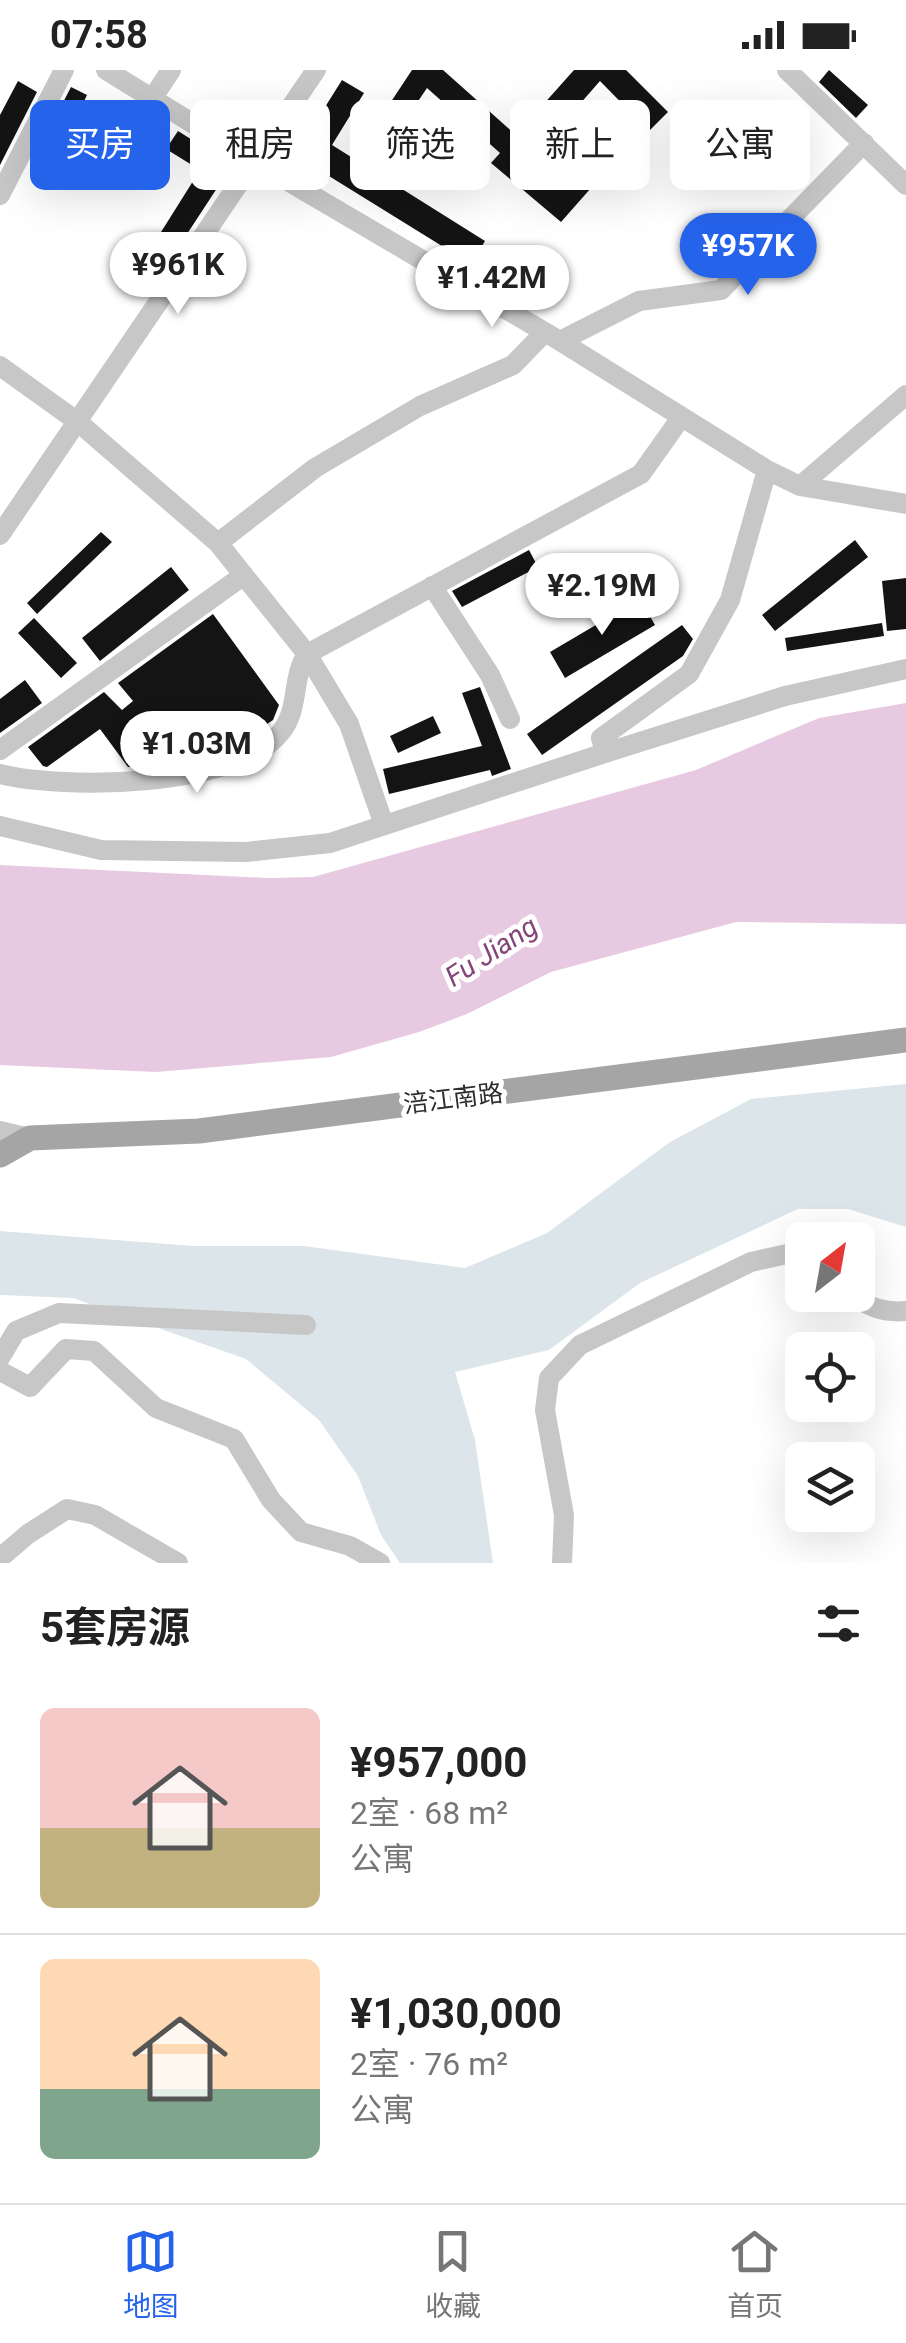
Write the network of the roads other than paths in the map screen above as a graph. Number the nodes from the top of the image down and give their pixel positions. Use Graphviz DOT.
graph roads {
  1 [pos="64,70"];
  2 [pos="106,70"];
  3 [pos="170,70"];
  4 [pos="316,70"];
  5 [pos="787,70"];
  6 [pos="152,99"];
  7 [pos="295,100"];
  8 [pos="190,122"];
  9 [pos="864,143"];
  10 [pos="5,171"];
  11 [pos="906,184"];
  12 [pos="232,190"];
  13 [pos="303,190"];
  14 [pos="0,195"];
  15 [pos="552,336"];
  16 [pos="0,366"];
  17 [pos="906,395"];
  18 [pos="680,418"];
  19 [pos="78,422"];
  20 [pos="767,470"];
  21 [pos="800,486"];
  22 [pos="906,504"];
  23 [pos="0,535"];
  24 [pos="218,542"];
  25 [pos="244,574"];
  26 [pos="432,586"];
  27 [pos="307,654"];
  28 [pos="906,669"];
  29 [pos="510,720"];
  30 [pos="0,750"];
  31 [pos="605,754"];
  32 [pos="0,774"];
  33 [pos="384,825"];
  34 [pos="0,826"];
  35 [pos="906,1040"];
  36 [pos="0,1130"];
  37 [pos="30,1138"];
  38 [pos="0,1155"];
  39 [pos="785,1255"];
  40 [pos="875,1308"];
  41 [pos="906,1311"];
  42 [pos="306,1325"];
  43 [pos="0,1358"];
  44 [pos="0,1371"];
  45 [pos="0,1558"];
  46 [pos="178,1563"];
  47 [pos="380,1563"];
  48 [pos="562,1563"];
  1 -- 10 [label="street"];
  2 -- 6 [label="street"];
  3 -- 6 [label="street"];
  4 -- 7 [label="street"];
  5 -- 9 [label="street"];
  6 -- 8 [label="street"];
  9 -- 11 [label="street"];
  9 -- 15 [label="street"];
  10 -- 14 [label="street"];
  12 -- 19 [label="street"];
  13 -- 15 [label="street"];
  15 -- 18 [label="street"];
  15 -- 24 [label="street"];
  16 -- 19 [label="street"];
  17 -- 21 [label="street"];
  18 -- 20 [label="street"];
  18 -- 26 [label="street"];
  19 -- 23 [label="street"];
  19 -- 24 [label="street"];
  20 -- 21 [label="street"];
  20 -- 31 [label="street"];
  21 -- 22 [label="street"];
  24 -- 25 [label="street"];
  25 -- 27 [label="street"];
  25 -- 30 [label="street"];
  26 -- 27 [label="street"];
  26 -- 29 [label="street"];
  27 -- 32 [label="street"];
  27 -- 33 [label="street"];
  28 -- 31 [label="street"];
  31 -- 33 [label="street"];
  33 -- 34 [label="street"];
  35 -- 37 [label="main road, 涪江南路"];
  36 -- 37 [label="street, 涪江南路"];
  37 -- 38 [label="main road"];
  39 -- 48 [label="street"];
  40 -- 41 [label="street"];
  42 -- 43 [label="street"];
  44 -- 47 [label="street"];
  45 -- 46 [label="street"];
}
